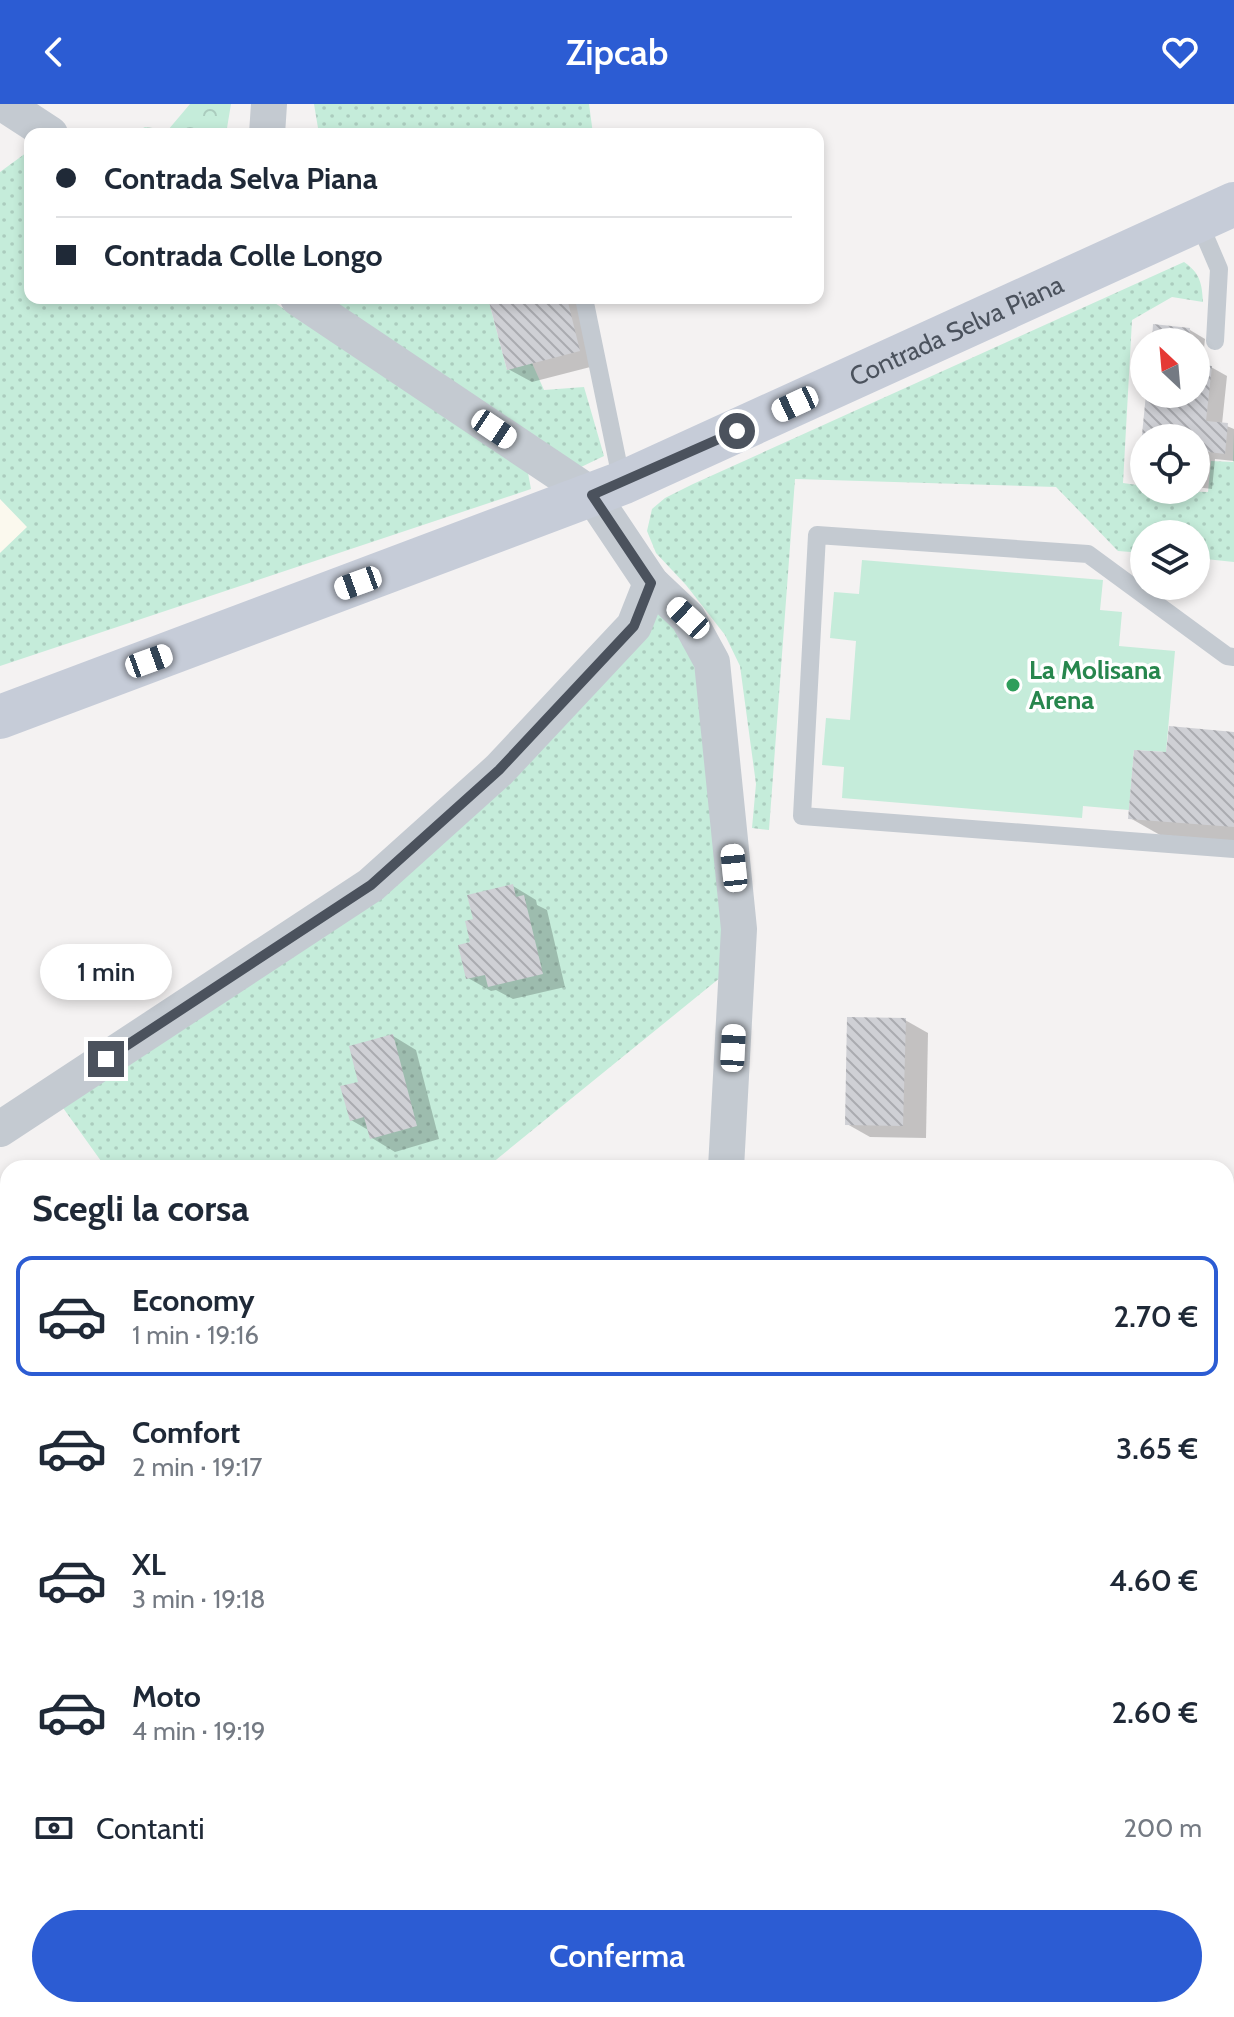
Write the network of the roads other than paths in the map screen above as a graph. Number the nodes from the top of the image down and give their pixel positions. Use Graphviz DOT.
graph roads {
  1 [pos="4,104"];
  2 [pos="269,104"];
  3 [pos="41,128"];
  4 [pos="267,128"];
  5 [pos="1216,212"];
  6 [pos="308,304"];
  7 [pos="585,304"];
  8 [pos="1215,341"];
  9 [pos="607,489"];
  10 [pos="651,583"];
  11 [pos="1231,657"];
  12 [pos="0,717"];
  13 [pos="1234,849"];
  14 [pos="0,1129"];
  15 [pos="726,1160"];
  1 -- 3 [label="street"];
  2 -- 4 [label="street"];
  5 -- 8 [label="lane"];
  5 -- 9 [label="street, Contrada Selva Piana"];
  6 -- 9 [label="street"];
  7 -- 9 [label="lane"];
  9 -- 10 [label="street"];
  9 -- 12 [label="street, Contrada Selva Piana"];
  10 -- 14 [label="street"];
  10 -- 15 [label="street"];
  11 -- 13 [label="lane"];
}
